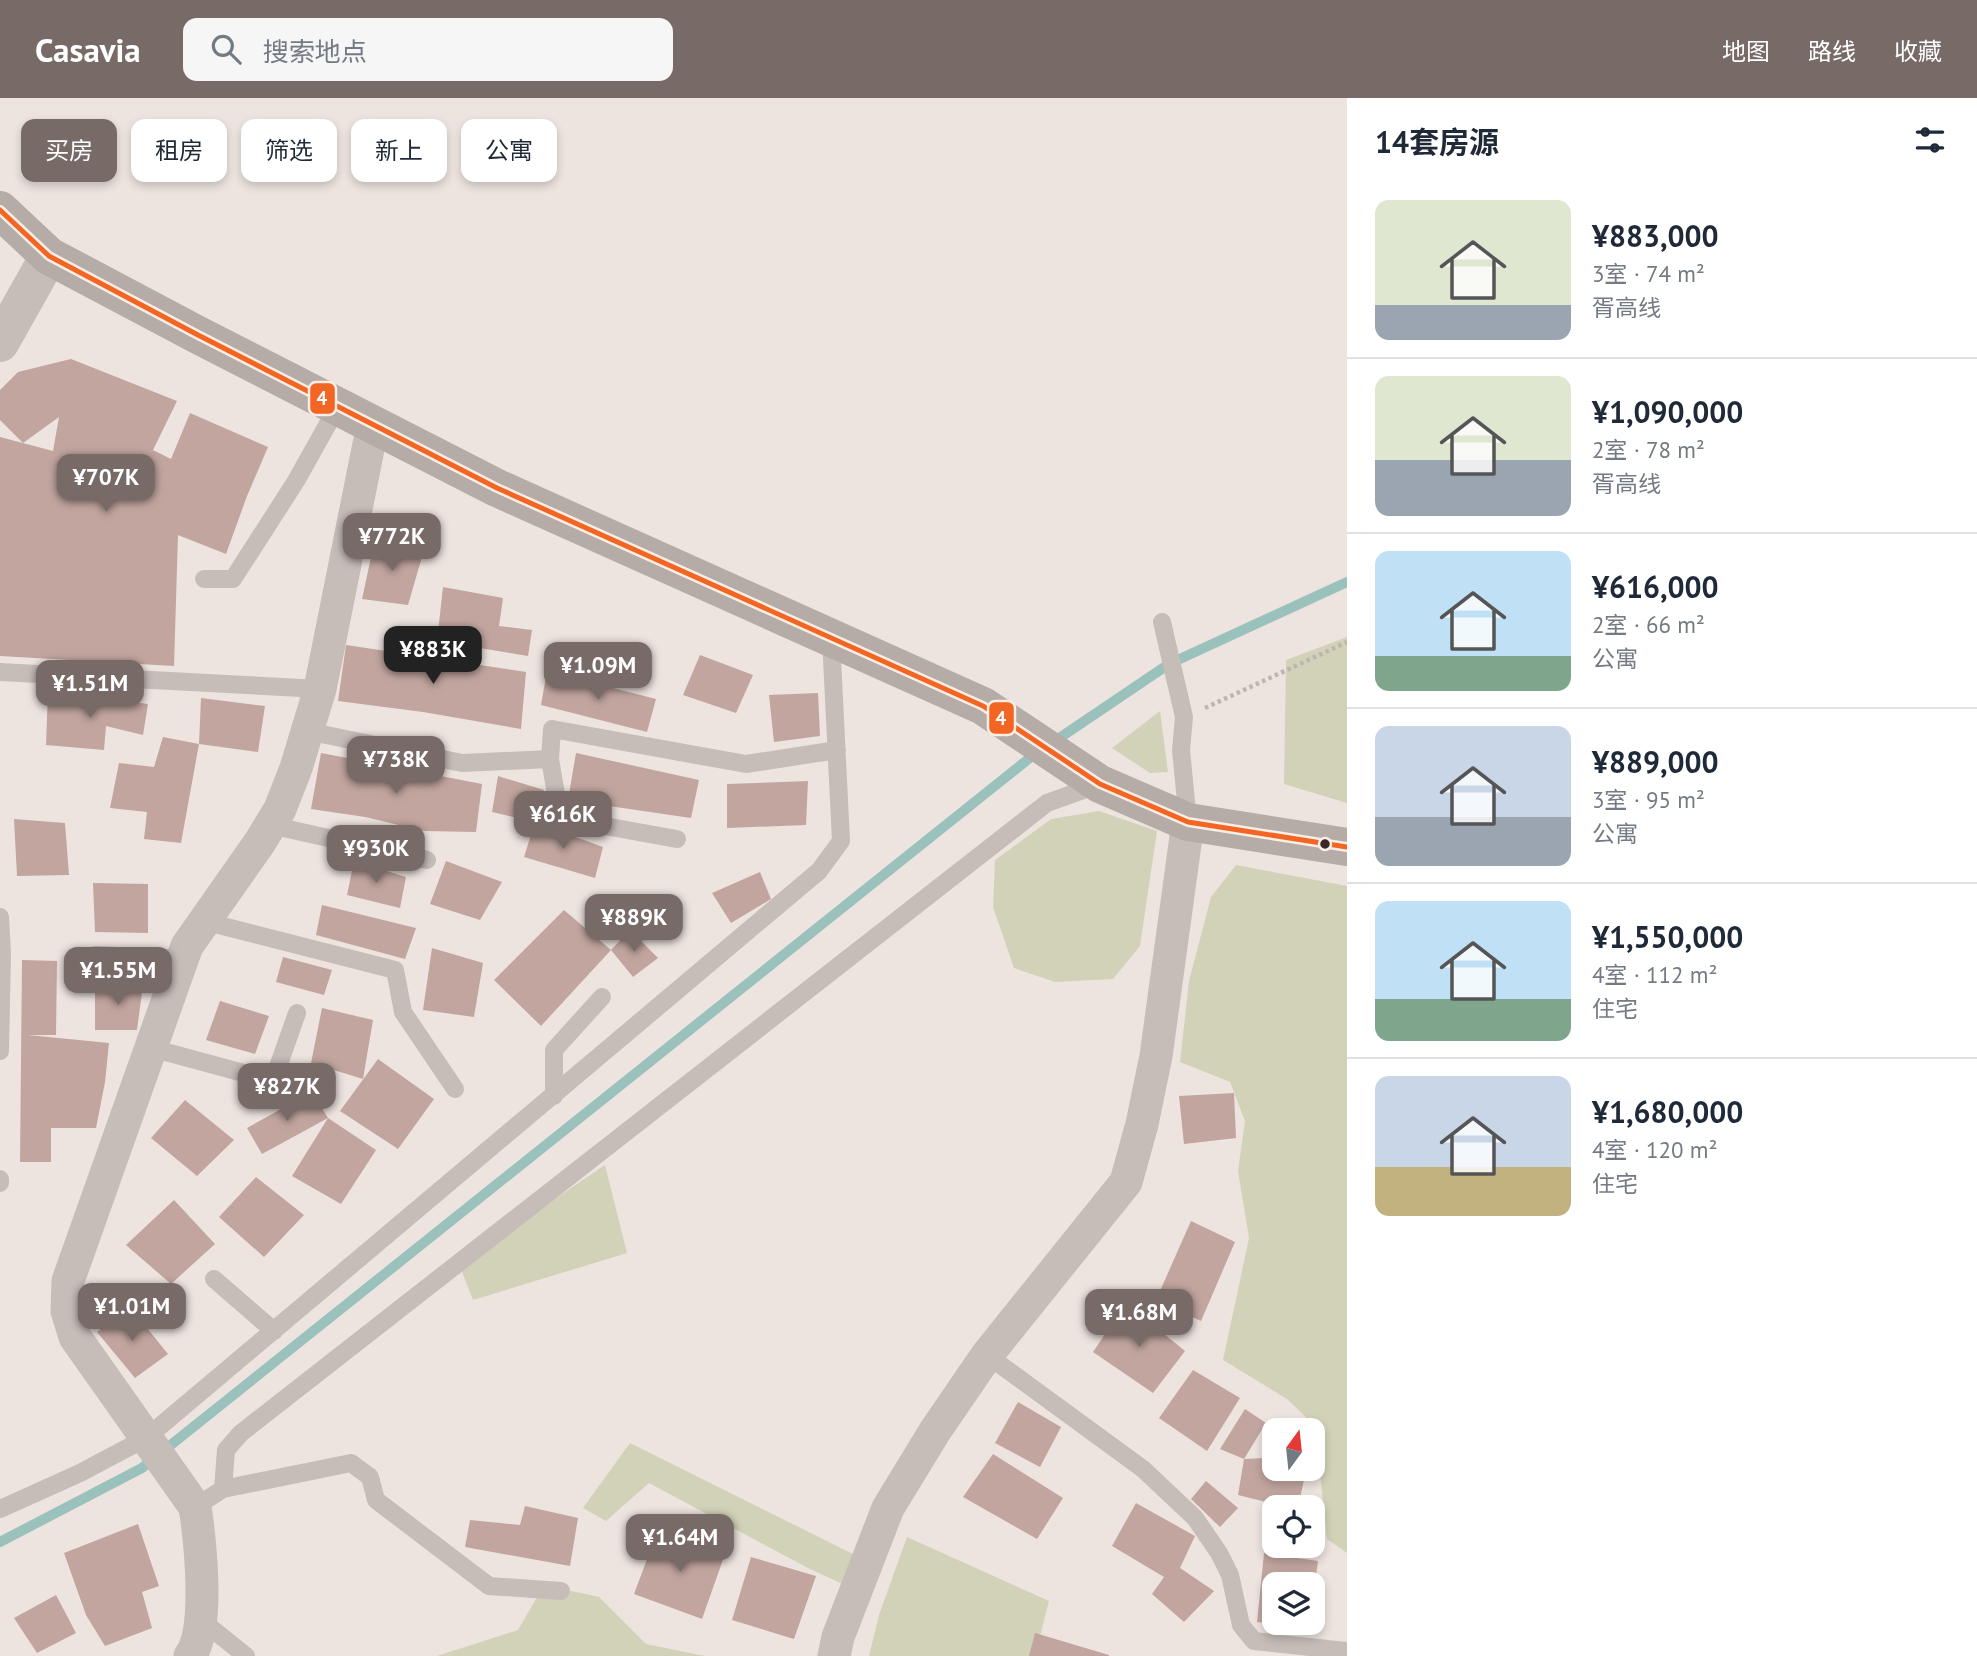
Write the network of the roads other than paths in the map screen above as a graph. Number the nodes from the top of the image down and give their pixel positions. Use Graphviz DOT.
graph roads {
  1 [pos="0,210"];
  2 [pos="49,256"];
  3 [pos="0,343"];
  4 [pos="338,406"];
  5 [pos="373,424"];
  6 [pos="204,579"];
  7 [pos="1162,622"];
  8 [pos="831,638"];
  9 [pos="0,673"];
  10 [pos="320,689"];
  11 [pos="307,730"];
  12 [pos="836,750"];
  13 [pos="550,759"];
  14 [pos="1100,784"];
  15 [pos="1188,822"];
  16 [pos="270,825"];
  17 [pos="677,839"];
  18 [pos="1347,847"];
  19 [pos="426,860"];
  20 [pos="0,918"];
  21 [pos="203,922"];
  22 [pos="96,955"];
  23 [pos="182,959"];
  24 [pos="602,997"];
  25 [pos="297,1013"];
  26 [pos="151,1048"];
  27 [pos="0,1051"];
  28 [pos="455,1089"];
  29 [pos="554,1096"];
  30 [pos="214,1279"];
  31 [pos="274,1331"];
  32 [pos="987,1355"];
  33 [pos="146,1438"];
  34 [pos="223,1489"];
  35 [pos="195,1507"];
  36 [pos="0,1509"];
  37 [pos="561,1591"];
  38 [pos="201,1620"];
  39 [pos="1347,1651"];
  40 [pos="190,1656"];
  41 [pos="246,1656"];
  42 [pos="834,1656"];
  1 -- 2 [label="main road"];
  2 -- 3 [label="street"];
  2 -- 4 [label="main road"];
  4 -- 5 [label="main road"];
  4 -- 6 [label="lane"];
  5 -- 8 [label="main road"];
  5 -- 10 [label="street"];
  7 -- 15 [label="lane"];
  8 -- 12 [label="lane"];
  8 -- 14 [label="main road"];
  9 -- 10 [label="lane"];
  10 -- 11 [label="street"];
  11 -- 13 [label="lane"];
  11 -- 16 [label="street"];
  12 -- 13 [label="lane"];
  12 -- 29 [label="lane"];
  13 -- 17 [label="lane"];
  14 -- 15 [label="main road"];
  14 -- 34 [label="lane"];
  15 -- 18 [label="main road"];
  15 -- 32 [label="street"];
  16 -- 19 [label="lane"];
  16 -- 21 [label="street"];
  20 -- 27 [label="lane"];
  21 -- 23 [label="street"];
  21 -- 28 [label="lane"];
  22 -- 23 [label="lane"];
  23 -- 26 [label="street"];
  24 -- 29 [label="lane"];
  25 -- 26 [label="lane"];
  26 -- 33 [label="street"];
  29 -- 31 [label="lane"];
  30 -- 31 [label="lane"];
  31 -- 33 [label="lane"];
  32 -- 39 [label="lane"];
  32 -- 42 [label="street"];
  33 -- 35 [label="street"];
  33 -- 36 [label="lane"];
  34 -- 35 [label="lane"];
  34 -- 37 [label="lane"];
  35 -- 38 [label="street"];
  38 -- 40 [label="street"];
  38 -- 41 [label="lane"];
}
